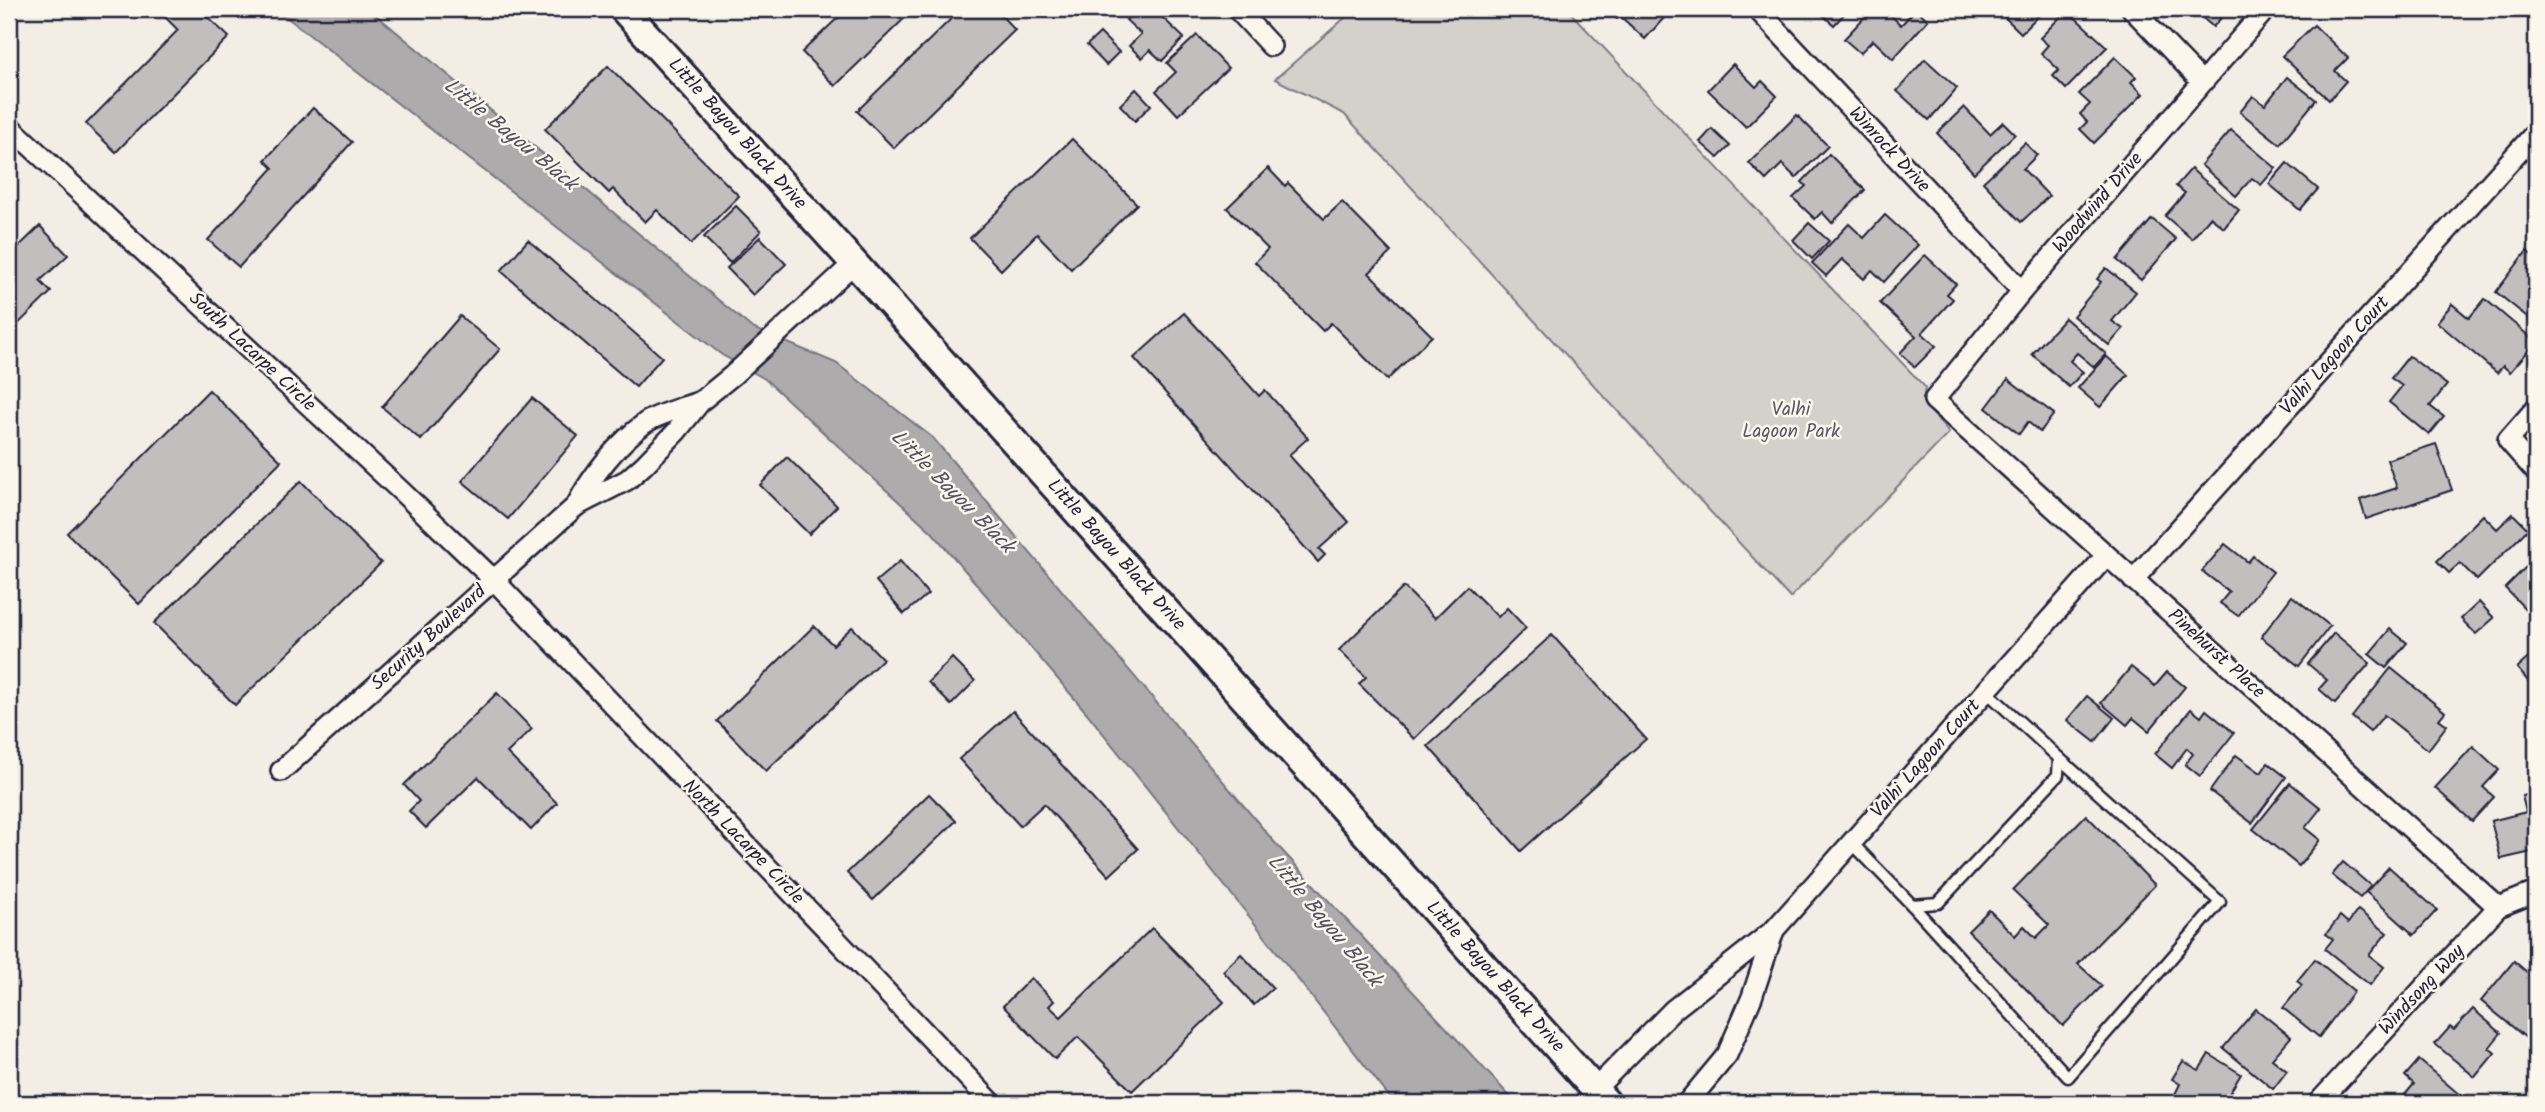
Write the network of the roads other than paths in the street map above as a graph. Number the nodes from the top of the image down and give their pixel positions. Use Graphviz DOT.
graph roads {
  1 [pos="623,9"];
  2 [pos="1237,9"];
  3 [pos="1756,9"];
  4 [pos="2132,9"];
  5 [pos="2266,9"];
  6 [pos="1271,46"];
  7 [pos="2202,82"];
  8 [pos="9,126"];
  9 [pos="2536,132"];
  10 [pos="854,263"];
  11 [pos="2022,291"];
  12 [pos="1934,400"];
  13 [pos="701,401"];
  14 [pos="2536,408"];
  15 [pos="2536,472"];
  16 [pos="576,506"];
  17 [pos="2106,556"];
  18 [pos="494,580"];
  19 [pos="2133,580"];
  20 [pos="1986,691"];
  21 [pos="2059,758"];
  22 [pos="281,771"];
  23 [pos="1852,843"];
  24 [pos="2536,892"];
  25 [pos="1912,905"];
  26 [pos="2498,907"];
  27 [pos="1774,930"];
  28 [pos="1601,1096"];
  29 [pos="992,1103"];
  30 [pos="1687,1103"];
  31 [pos="2318,1103"];
  1 -- 10 [label="main road, Little Bayou Black Drive"];
  2 -- 6 [label="street"];
  3 -- 11 [label="street, Winrock Drive"];
  4 -- 7 [label="street"];
  5 -- 7 [label="street, Woodwind Drive"];
  7 -- 11 [label="street, Woodwind Drive"];
  8 -- 18 [label="street, South Lacarpe Circle"];
  9 -- 19 [label="street, Valhi Lagoon Court"];
  10 -- 13 [label="street, Security Boulevard"];
  10 -- 28 [label="main road, Little Bayou Black Drive"];
  11 -- 12 [label="street, Woodwind Drive"];
  12 -- 17 [label="street, Pinehurst Place"];
  13 -- 16 [label="street, Security Boulevard"];
  13 -- 16 [label="street, Security Boulevard"];
  14 -- 15 [label="street"];
  16 -- 18 [label="street, Security Boulevard"];
  17 -- 19 [label="street, Pinehurst Place"];
  17 -- 20 [label="street, Valhi Lagoon Court"];
  18 -- 22 [label="street, Security Boulevard"];
  18 -- 29 [label="street, North Lacarpe Circle"];
  19 -- 26 [label="street, Pinehurst Place"];
  20 -- 21 [label="lane"];
  20 -- 23 [label="street, Valhi Lagoon Court"];
  21 -- 25 [label="lane"];
  21 -- 25 [label="lane"];
  23 -- 25 [label="lane"];
  23 -- 27 [label="street, Valhi Lagoon Court"];
  24 -- 26 [label="street, Windsong Way"];
  26 -- 31 [label="street, Windsong Way"];
  27 -- 28 [label="street, Valhi Lagoon Court"];
  27 -- 30 [label="street, Valhi Lagoon Court"];
}
